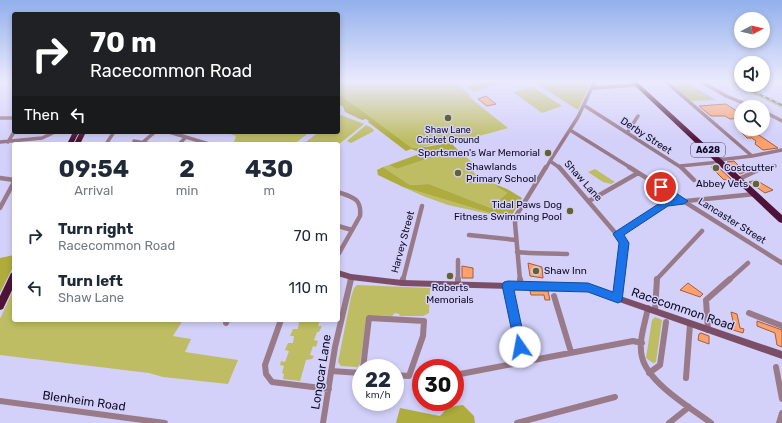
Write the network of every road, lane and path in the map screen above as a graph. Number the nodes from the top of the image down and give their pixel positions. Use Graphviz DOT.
graph roads {
  1 [pos="587,101"];
  2 [pos="654,101"];
  3 [pos="688,101"];
  4 [pos="585,106"];
  5 [pos="770,115"];
  6 [pos="638,116"];
  7 [pos="0,118"];
  8 [pos="12,118"];
  9 [pos="782,121"];
  10 [pos="570,130"];
  11 [pos="627,133"];
  12 [pos="13,134"];
  13 [pos="51,134"];
  14 [pos="152,134"];
  15 [pos="176,134"];
  16 [pos="186,137"];
  17 [pos="134,141"];
  18 [pos="0,142"];
  19 [pos="8,142"];
  20 [pos="142,142"];
  21 [pos="181,142"];
  22 [pos="202,142"];
  23 [pos="782,150"];
  24 [pos="752,156"];
  25 [pos="550,161"];
  26 [pos="719,161"];
  27 [pos="680,166"];
  28 [pos="775,166"];
  29 [pos="638,173"];
  30 [pos="0,178"];
  31 [pos="739,179"];
  32 [pos="694,180"];
  33 [pos="12,181"];
  34 [pos="12,185"];
  35 [pos="340,193"];
  36 [pos="755,194"];
  37 [pos="588,201"];
  38 [pos="684,201"];
  39 [pos="422,206"];
  40 [pos="0,208"];
  41 [pos="782,220"];
  42 [pos="340,227"];
  43 [pos="352,230"];
  44 [pos="702,231"];
  45 [pos="618,234"];
  46 [pos="469,235"];
  47 [pos="516,240"];
  48 [pos="340,251"];
  49 [pos="517,252"];
  50 [pos="567,254"];
  51 [pos="458,260"];
  52 [pos="748,263"];
  53 [pos="782,263"];
  54 [pos="340,274"];
  55 [pos="351,277"];
  56 [pos="12,280"];
  57 [pos="402,282"];
  58 [pos="458,284"];
  59 [pos="508,285"];
  60 [pos="521,285"];
  61 [pos="554,296"];
  62 [pos="618,298"];
  63 [pos="341,305"];
  64 [pos="0,306"];
  65 [pos="651,310"];
  66 [pos="749,313"];
  67 [pos="280,322"];
  68 [pos="338,322"];
  69 [pos="666,322"];
  70 [pos="690,324"];
  71 [pos="782,326"];
  72 [pos="708,330"];
  73 [pos="642,343"];
  74 [pos="571,352"];
  75 [pos="782,355"];
  76 [pos="364,359"];
  77 [pos="523,361"];
  78 [pos="776,367"];
  79 [pos="331,371"];
  80 [pos="352,372"];
  81 [pos="464,373"];
  82 [pos="649,373"];
  83 [pos="404,376"];
  84 [pos="686,378"];
  85 [pos="329,389"];
  86 [pos="614,398"];
  87 [pos="782,399"];
  88 [pos="0,401"];
  89 [pos="689,407"];
  90 [pos="782,413"];
  91 [pos="165,423"];
  92 [pos="323,423"];
  93 [pos="517,423"];
  94 [pos="669,423"];
  95 [pos="711,423"];
  96 [pos="778,423"];
  1 -- 4 [label="street, Shaw Lane"];
  2 -- 26 [label="highway, A628"];
  3 -- 24 [label="street"];
  4 -- 10 [label="street, Shaw Lane"];
  4 -- 11 [label="street, Derby Street"];
  5 -- 9 [label="street"];
  6 -- 11 [label="street"];
  7 -- 8 [label="street"];
  10 -- 25 [label="street, Shaw Lane"];
  10 -- 29 [label="street, Lancaster Street"];
  11 -- 27 [label="street, Derby Street"];
  12 -- 19 [label="street"];
  13 -- 19 [label="street"];
  14 -- 20 [label="street"];
  15 -- 16 [label="street"];
  16 -- 21 [label="street"];
  16 -- 22 [label="street"];
  17 -- 20 [label="street"];
  18 -- 19 [label="street"];
  23 -- 24 [label="street"];
  24 -- 26 [label="street"];
  25 -- 37 [label="street, Shaw Lane"];
  25 -- 47 [label="street"];
  26 -- 27 [label="street"];
  26 -- 31 [label="highway, A628"];
  27 -- 32 [label="street, Derby Street"];
  28 -- 31 [label="street"];
  29 -- 37 [label="street"];
  29 -- 38 [label="street, Lancaster Street"];
  30 -- 33 [label="street"];
  31 -- 36 [label="highway, A628"];
  34 -- 40 [label="street"];
  35 -- 43 [label="street"];
  36 -- 38 [label="street"];
  36 -- 41 [label="highway, A628"];
  37 -- 45 [label="street, Shaw Lane"];
  38 -- 45 [label="street"];
  38 -- 53 [label="street, Lancaster Street"];
  39 -- 57 [label="street, Harvey Street"];
  42 -- 43 [label="street"];
  43 -- 48 [label="street"];
  44 -- 65 [label="street"];
  45 -- 62 [label="street, Shaw Lane"];
  46 -- 47 [label="street"];
  47 -- 49 [label="street"];
  49 -- 50 [label="street"];
  49 -- 60 [label="street"];
  51 -- 58 [label="street"];
  52 -- 72 [label="street"];
  54 -- 55 [label="street, Racecommon Road"];
  55 -- 57 [label="street, Racecommon Road"];
  55 -- 63 [label="street, Longcar Lane"];
  56 -- 64 [label="highway"];
  57 -- 58 [label="street, Racecommon Road"];
  58 -- 59 [label="street, Racecommon Road"];
  59 -- 60 [label="street, Racecommon Road"];
  59 -- 77 [label="street"];
  60 -- 62 [label="street, Racecommon Road"];
  61 -- 74 [label="street"];
  62 -- 65 [label="street, Racecommon Road"];
  65 -- 70 [label="street, Racecommon Road"];
  65 -- 73 [label="street"];
  66 -- 71 [label="street"];
  67 -- 85 [label="street"];
  68 -- 79 [label="street, Longcar Lane"];
  69 -- 82 [label="street"];
  70 -- 72 [label="street, Racecommon Road"];
  70 -- 84 [label="street"];
  72 -- 75 [label="street, Racecommon Road"];
  73 -- 74 [label="street"];
  73 -- 82 [label="street"];
  74 -- 77 [label="street"];
  76 -- 83 [label="street"];
  77 -- 81 [label="street"];
  78 -- 87 [label="street"];
  79 -- 80 [label="street"];
  79 -- 85 [label="street, Longcar Lane"];
  82 -- 89 [label="street"];
  85 -- 92 [label="street, Longcar Lane"];
  86 -- 93 [label="street"];
  88 -- 91 [label="street, Blenheim Road"];
  89 -- 94 [label="street"];
  89 -- 95 [label="street"];
  90 -- 96 [label="street"];
}
